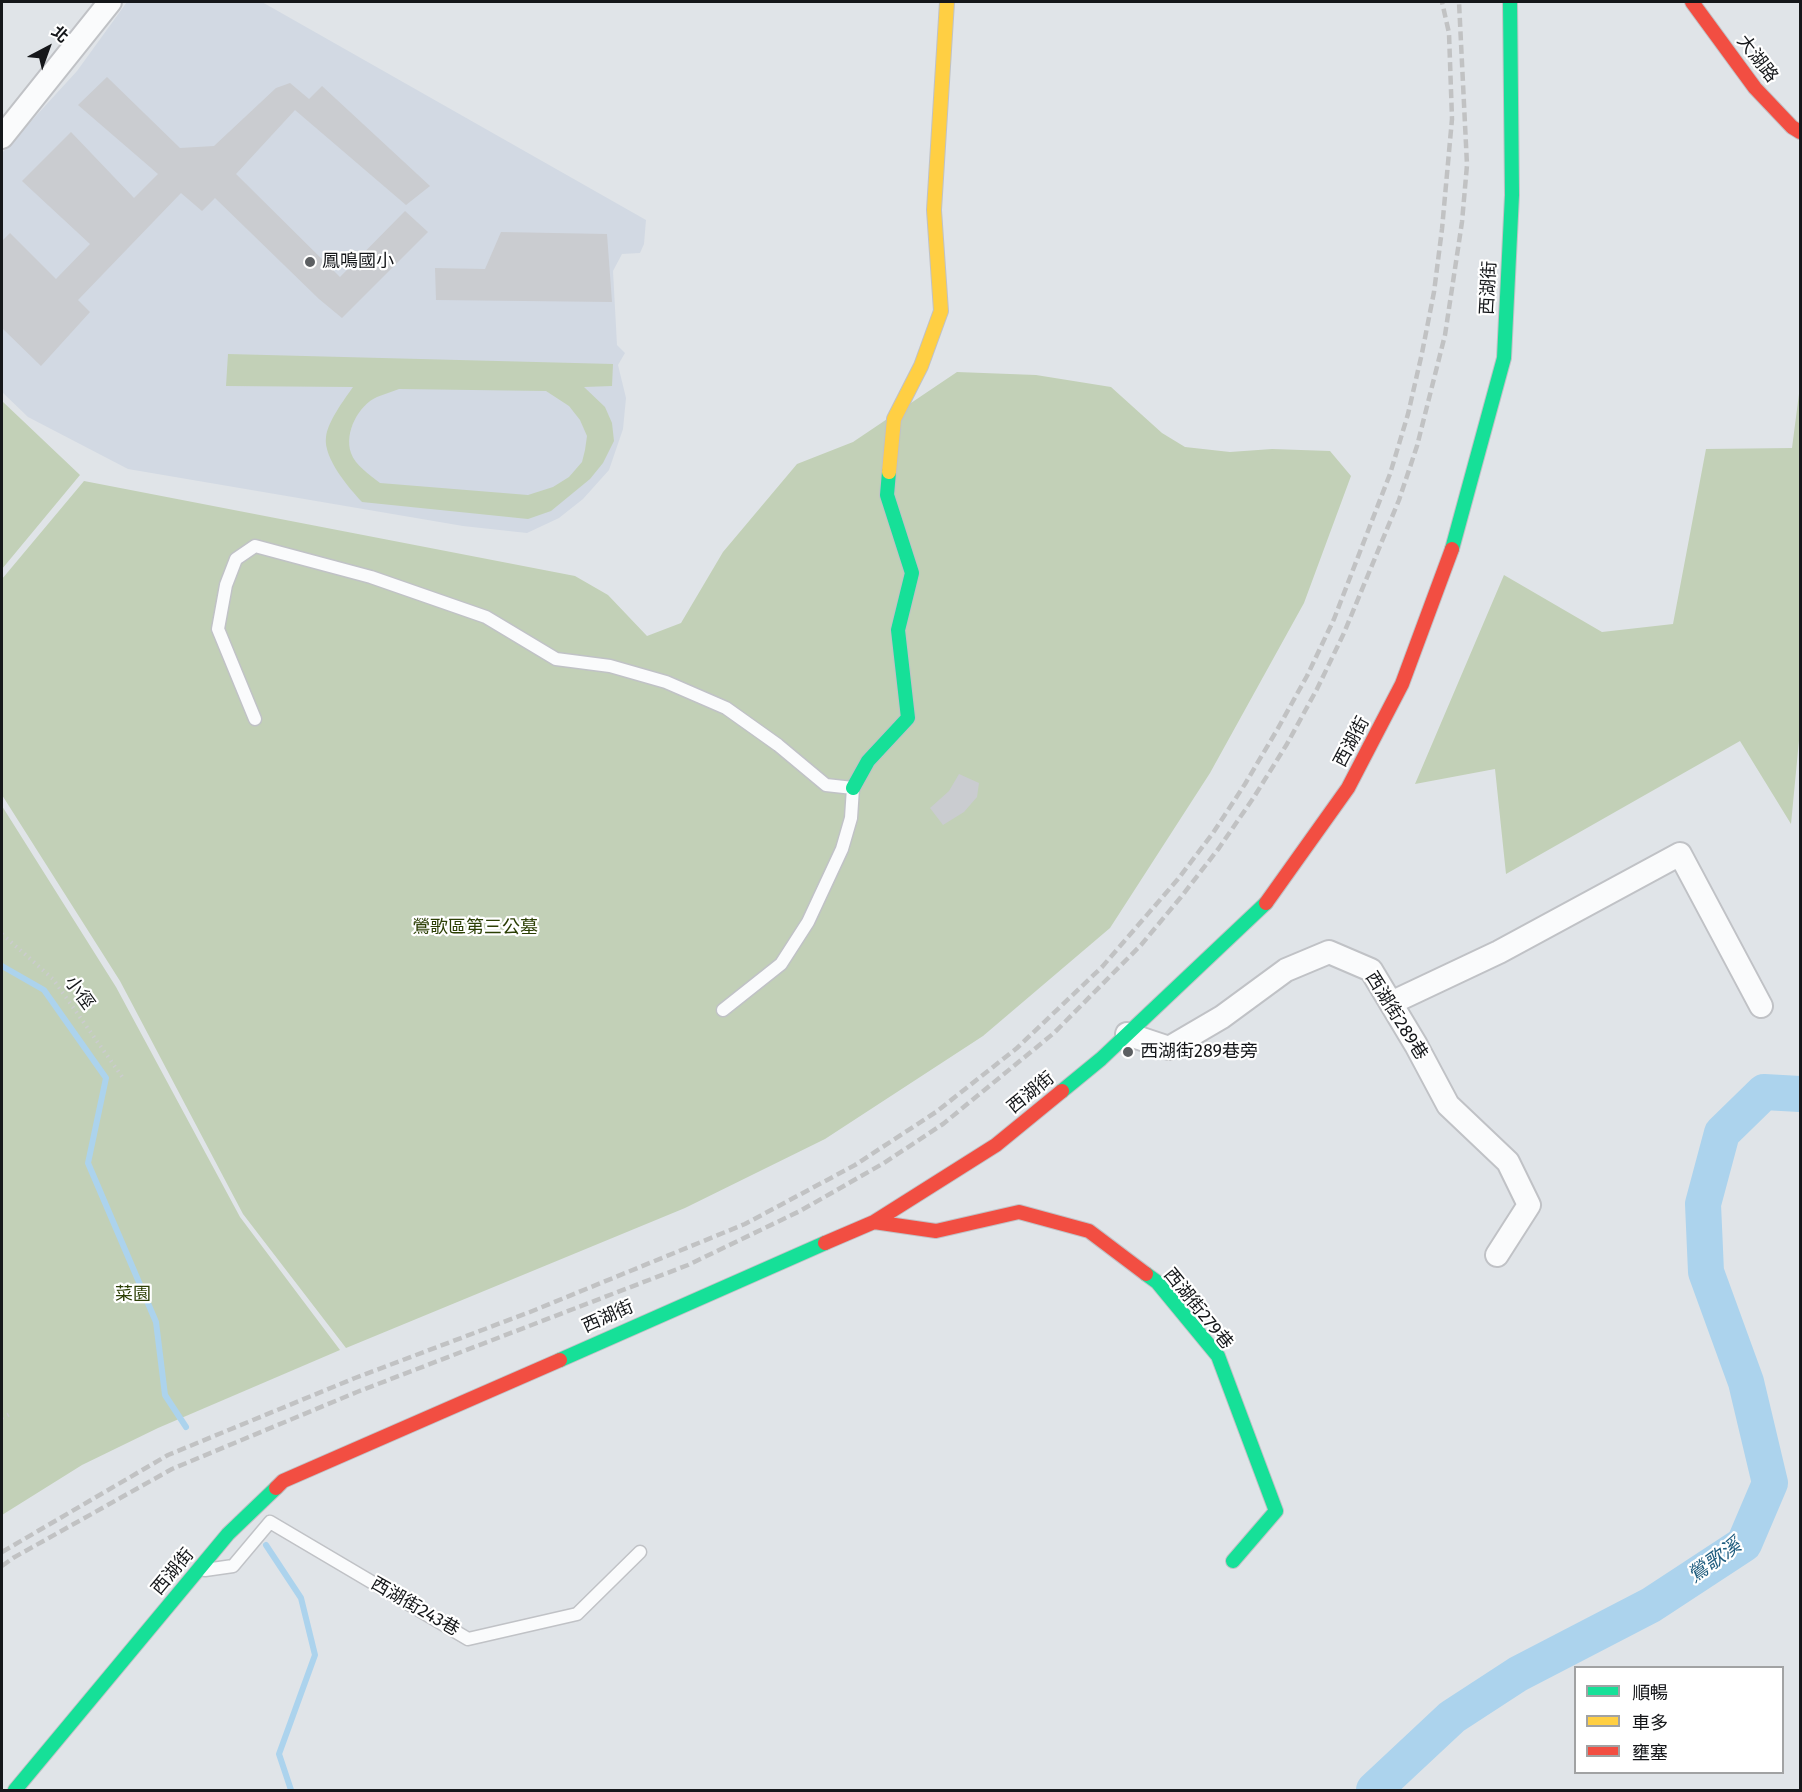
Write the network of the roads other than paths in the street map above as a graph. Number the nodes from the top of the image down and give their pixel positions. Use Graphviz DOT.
graph roads {
  1 [pos="110,2"];
  2 [pos="947,2"];
  3 [pos="1510,2"];
  4 [pos="1692,2"];
  5 [pos="1800,132"];
  6 [pos="2,137"];
  7 [pos="255,719"];
  8 [pos="853,788"];
  9 [pos="1391,1003"];
  10 [pos="1761,1006"];
  11 [pos="723,1010"];
  12 [pos="1127,1034"];
  13 [pos="874,1221"];
  14 [pos="1497,1255"];
  15 [pos="640,1552"];
  16 [pos="1233,1561"];
  17 [pos="198,1571"];
  18 [pos="15,1791"];
  1 -- 6 [label="street"];
  2 -- 8 [label="street"];
  3 -- 12 [label="street, 西湖街"];
  4 -- 5 [label="street, 大湖路"];
  7 -- 8 [label="lane"];
  8 -- 11 [label="lane"];
  9 -- 10 [label="street"];
  9 -- 12 [label="street, 西湖街289巷"];
  9 -- 14 [label="street, 西湖街289巷"];
  12 -- 13 [label="street, 西湖街"];
  13 -- 16 [label="street, 西湖街279巷"];
  13 -- 17 [label="street, 西湖街"];
  15 -- 17 [label="lane, 西湖街243巷"];
  17 -- 18 [label="street, 西湖街"];
}
